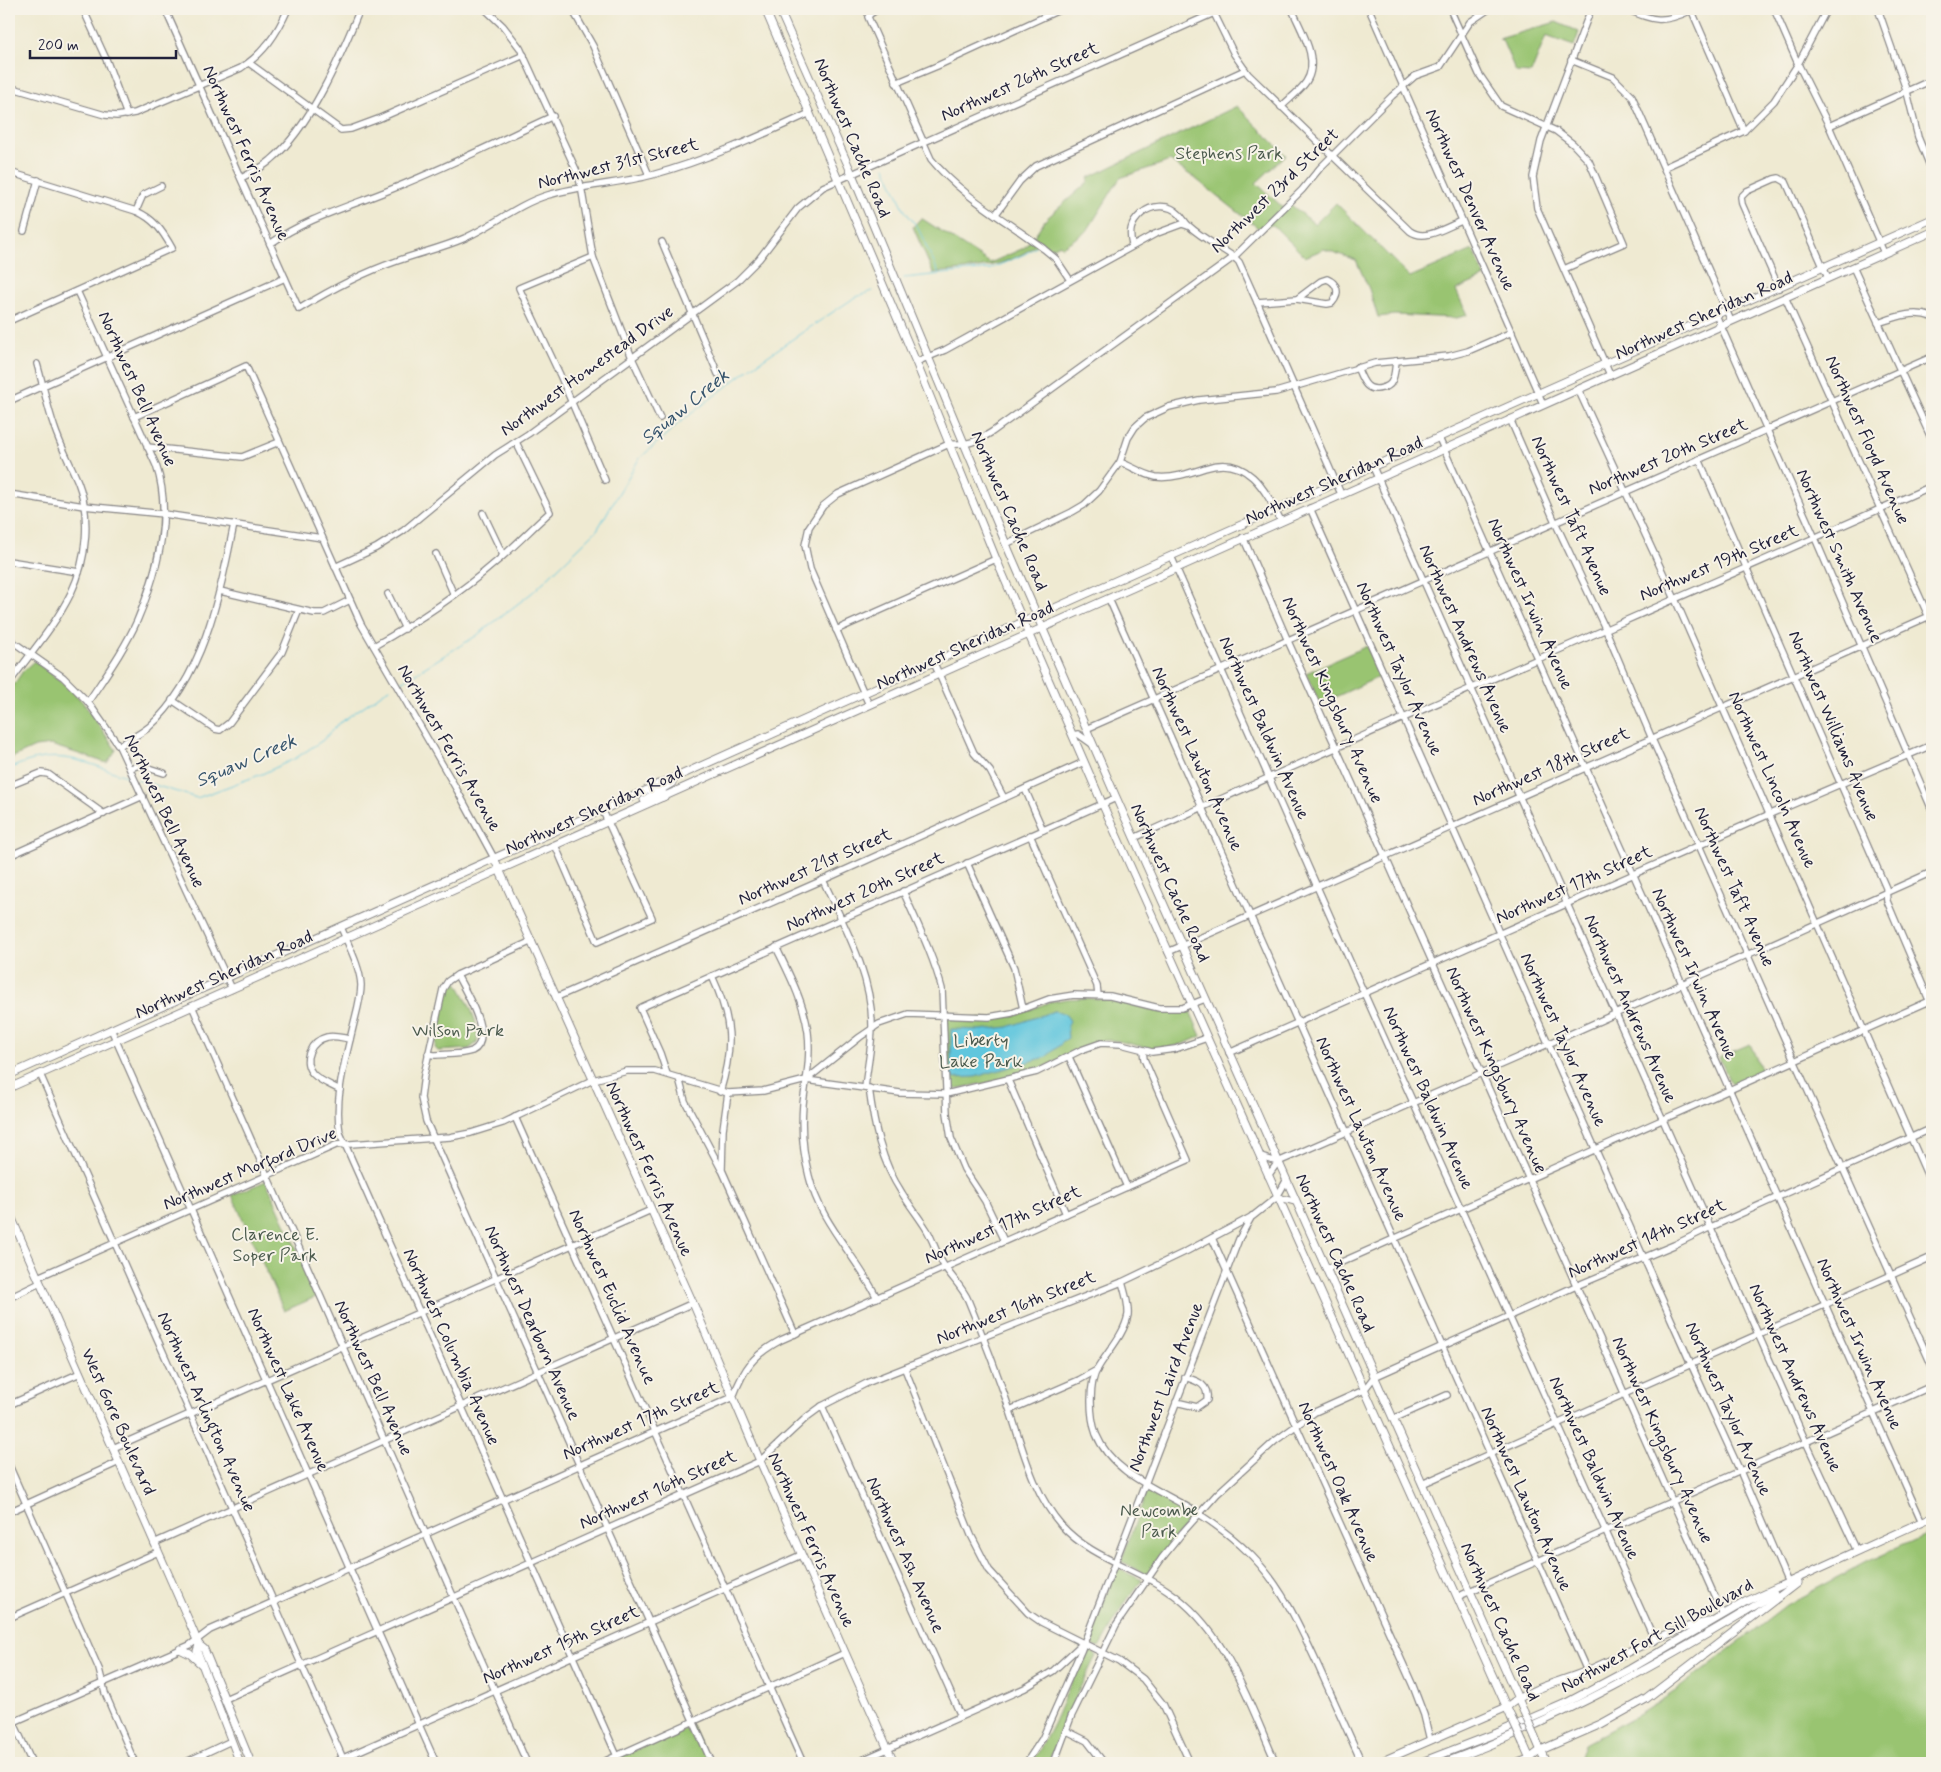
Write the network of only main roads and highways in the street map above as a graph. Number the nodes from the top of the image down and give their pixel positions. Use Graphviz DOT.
graph roads {
  1 [pos="765,9"];
  2 [pos="779,9"];
  3 [pos="1932,219"];
  4 [pos="1932,232"];
  5 [pos="1036,616"];
  6 [pos="1023,622"];
  7 [pos="1042,629"];
  8 [pos="1029,634"];
  9 [pos="718,758"];
  10 [pos="658,784"];
  11 [pos="664,797"];
  12 [pos="628,813"];
  13 [pos="494,858"];
  14 [pos="500,869"];
  15 [pos="9,1075"];
  16 [pos="9,1088"];
  17 [pos="9,1212"];
  18 [pos="1932,1517"];
  19 [pos="1810,1574"];
  20 [pos="1797,1580"];
  21 [pos="1714,1621"];
  22 [pos="197,1642"];
  23 [pos="180,1649"];
  24 [pos="203,1666"];
  25 [pos="1518,1698"];
  26 [pos="1507,1707"];
  27 [pos="1541,1750"];
  28 [pos="1530,1761"];
  29 [pos="240,1763"];
  30 [pos="251,1763"];
  31 [pos="894,1763"];
  32 [pos="1378,1763"];
  33 [pos="1420,1763"];
  34 [pos="1443,1763"];
  35 [pos="1518,1763"];
  36 [pos="1546,1763"];
  1 -- 6 [label="main road, Northwest Cache Road"];
  2 -- 5 [label="main road, Northwest Cache Road"];
  3 -- 5 [label="main road, Northwest Sheridan Road"];
  4 -- 7 [label="main road, Northwest Sheridan Road"];
  5 -- 6 [label="main road, Northwest Sheridan Road"];
  5 -- 7 [label="main road, Northwest Cache Road"];
  6 -- 8 [label="main road, Northwest Cache Road"];
  6 -- 9 [label="main road, Northwest Sheridan Road"];
  7 -- 8 [label="main road, Northwest Sheridan Road"];
  7 -- 25 [label="main road, Northwest Cache Road"];
  8 -- 11 [label="main road, Northwest Sheridan Road"];
  8 -- 26 [label="main road, Northwest Cache Road"];
  9 -- 10 [label="main road, Northwest Sheridan Road"];
  9 -- 11 [label="main road"];
  10 -- 12 [label="main road"];
  10 -- 13 [label="main road, Northwest Sheridan Road"];
  11 -- 12 [label="main road, Northwest Sheridan Road"];
  12 -- 14 [label="main road, Northwest Sheridan Road"];
  13 -- 14 [label="main road, Northwest Ferris Avenue"];
  13 -- 15 [label="main road, Northwest Sheridan Road"];
  14 -- 16 [label="main road, Northwest Sheridan Road"];
  14 -- 31 [label="main road, Northwest Ferris Avenue"];
  17 -- 22 [label="main road, West Gore Boulevard"];
  18 -- 19 [label="main road, Northwest Fort Sill Boulevard"];
  19 -- 20 [label="main road, Northwest Fort Sill Boulevard"];
  19 -- 27 [label="main road"];
  20 -- 21 [label="main road, Northwest Fort Sill Boulevard"];
  20 -- 34 [label="main road, Northwest Fort Sill Boulevard"];
  21 -- 25 [label="main road"];
  21 -- 33 [label="main road, Northwest Fort Sill Boulevard"];
  22 -- 24 [label="main road, West Gore Boulevard"];
  22 -- 30 [label="main road, West Gore Boulevard"];
  23 -- 24 [label="main road"];
  24 -- 29 [label="main road, West Gore Boulevard"];
  25 -- 26 [label="main road"];
  25 -- 27 [label="main road, Northwest Cache Road, bridge"];
  26 -- 28 [label="main road, Northwest Cache Road, bridge"];
  26 -- 32 [label="main road"];
  27 -- 28 [label="main road"];
  27 -- 36 [label="main road, Northwest Cache Road"];
  28 -- 35 [label="main road"];
}
